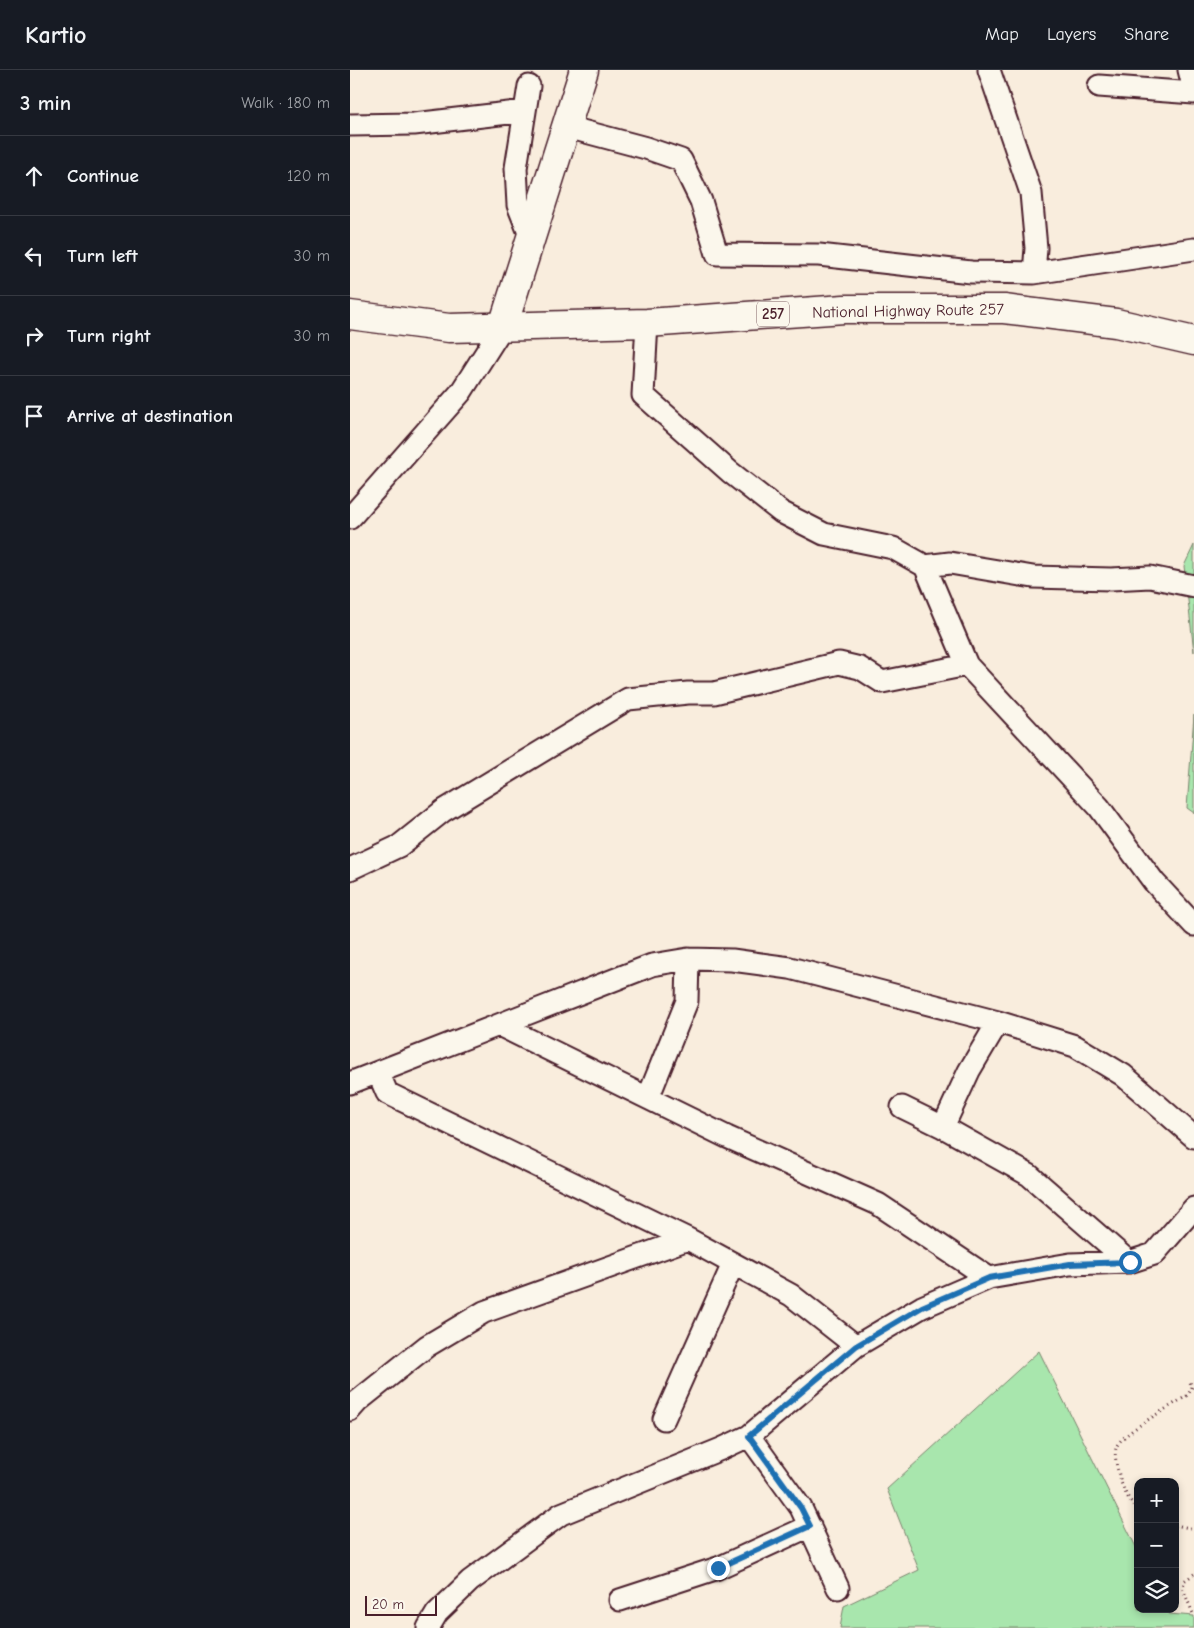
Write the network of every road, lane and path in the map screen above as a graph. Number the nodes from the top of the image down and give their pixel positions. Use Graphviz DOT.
graph roads {
  1 [pos="584,70"];
  2 [pos="989,70"];
  3 [pos="1189,70"];
  4 [pos="529,86"];
  5 [pos="1099,86"];
  6 [pos="1194,92"];
  7 [pos="525,111"];
  8 [pos="350,125"];
  9 [pos="567,127"];
  10 [pos="532,238"];
  11 [pos="1194,249"];
  12 [pos="1034,273"];
  13 [pos="350,315"];
  14 [pos="647,323"];
  15 [pos="503,326"];
  16 [pos="1194,341"];
  17 [pos="350,518"];
  18 [pos="925,566"];
  19 [pos="1194,586"];
  20 [pos="967,664"];
  21 [pos="350,869"];
  22 [pos="1194,925"];
  23 [pos="688,959"];
  24 [pos="998,1022"];
  25 [pos="499,1025"];
  26 [pos="378,1072"];
  27 [pos="350,1083"];
  28 [pos="648,1098"];
  29 [pos="902,1107"];
  30 [pos="943,1127"];
  31 [pos="1194,1137"];
  32 [pos="1194,1208"];
  33 [pos="688,1239"];
  34 [pos="1130,1262"];
  35 [pos="733,1264"];
  36 [pos="989,1278"];
  37 [pos="856,1346"];
  38 [pos="1189,1380"];
  39 [pos="350,1410"];
  40 [pos="664,1419"];
  41 [pos="749,1436"];
  42 [pos="1134,1506"];
  43 [pos="810,1526"];
  44 [pos="1179,1526"];
  45 [pos="1194,1529"];
  46 [pos="1194,1574"];
  47 [pos="838,1588"];
  48 [pos="620,1600"];
  49 [pos="1194,1616"];
  50 [pos="428,1628"];
  1 -- 9 [label="main road"];
  2 -- 12 [label="street"];
  3 -- 6 [label="street"];
  4 -- 7 [label="street"];
  5 -- 6 [label="street"];
  7 -- 8 [label="street"];
  7 -- 10 [label="street"];
  9 -- 10 [label="main road"];
  9 -- 12 [label="street"];
  10 -- 15 [label="main road"];
  11 -- 12 [label="street"];
  13 -- 15 [label="main road, National Highway Route 257 / 257"];
  14 -- 15 [label="main road, National Highway Route 257 / 257"];
  14 -- 16 [label="main road, National Highway Route 257 / 257"];
  14 -- 18 [label="street"];
  15 -- 17 [label="street"];
  18 -- 19 [label="street"];
  18 -- 20 [label="street"];
  20 -- 21 [label="street"];
  20 -- 22 [label="street"];
  23 -- 24 [label="street"];
  23 -- 25 [label="street"];
  23 -- 28 [label="street"];
  24 -- 30 [label="street"];
  24 -- 31 [label="street"];
  25 -- 26 [label="street"];
  25 -- 28 [label="street"];
  26 -- 27 [label="street"];
  26 -- 33 [label="street"];
  28 -- 36 [label="street"];
  29 -- 30 [label="street"];
  30 -- 34 [label="street"];
  32 -- 34 [label="street"];
  33 -- 35 [label="street"];
  33 -- 39 [label="street"];
  34 -- 36 [label="street"];
  35 -- 37 [label="street"];
  35 -- 40 [label="street"];
  36 -- 37 [label="street"];
  37 -- 41 [label="street"];
  38 -- 42 [label="path"];
  41 -- 43 [label="street"];
  41 -- 50 [label="street"];
  43 -- 47 [label="street"];
  43 -- 48 [label="street"];
  44 -- 45 [label="path"];
  46 -- 49 [label="path"];
}
